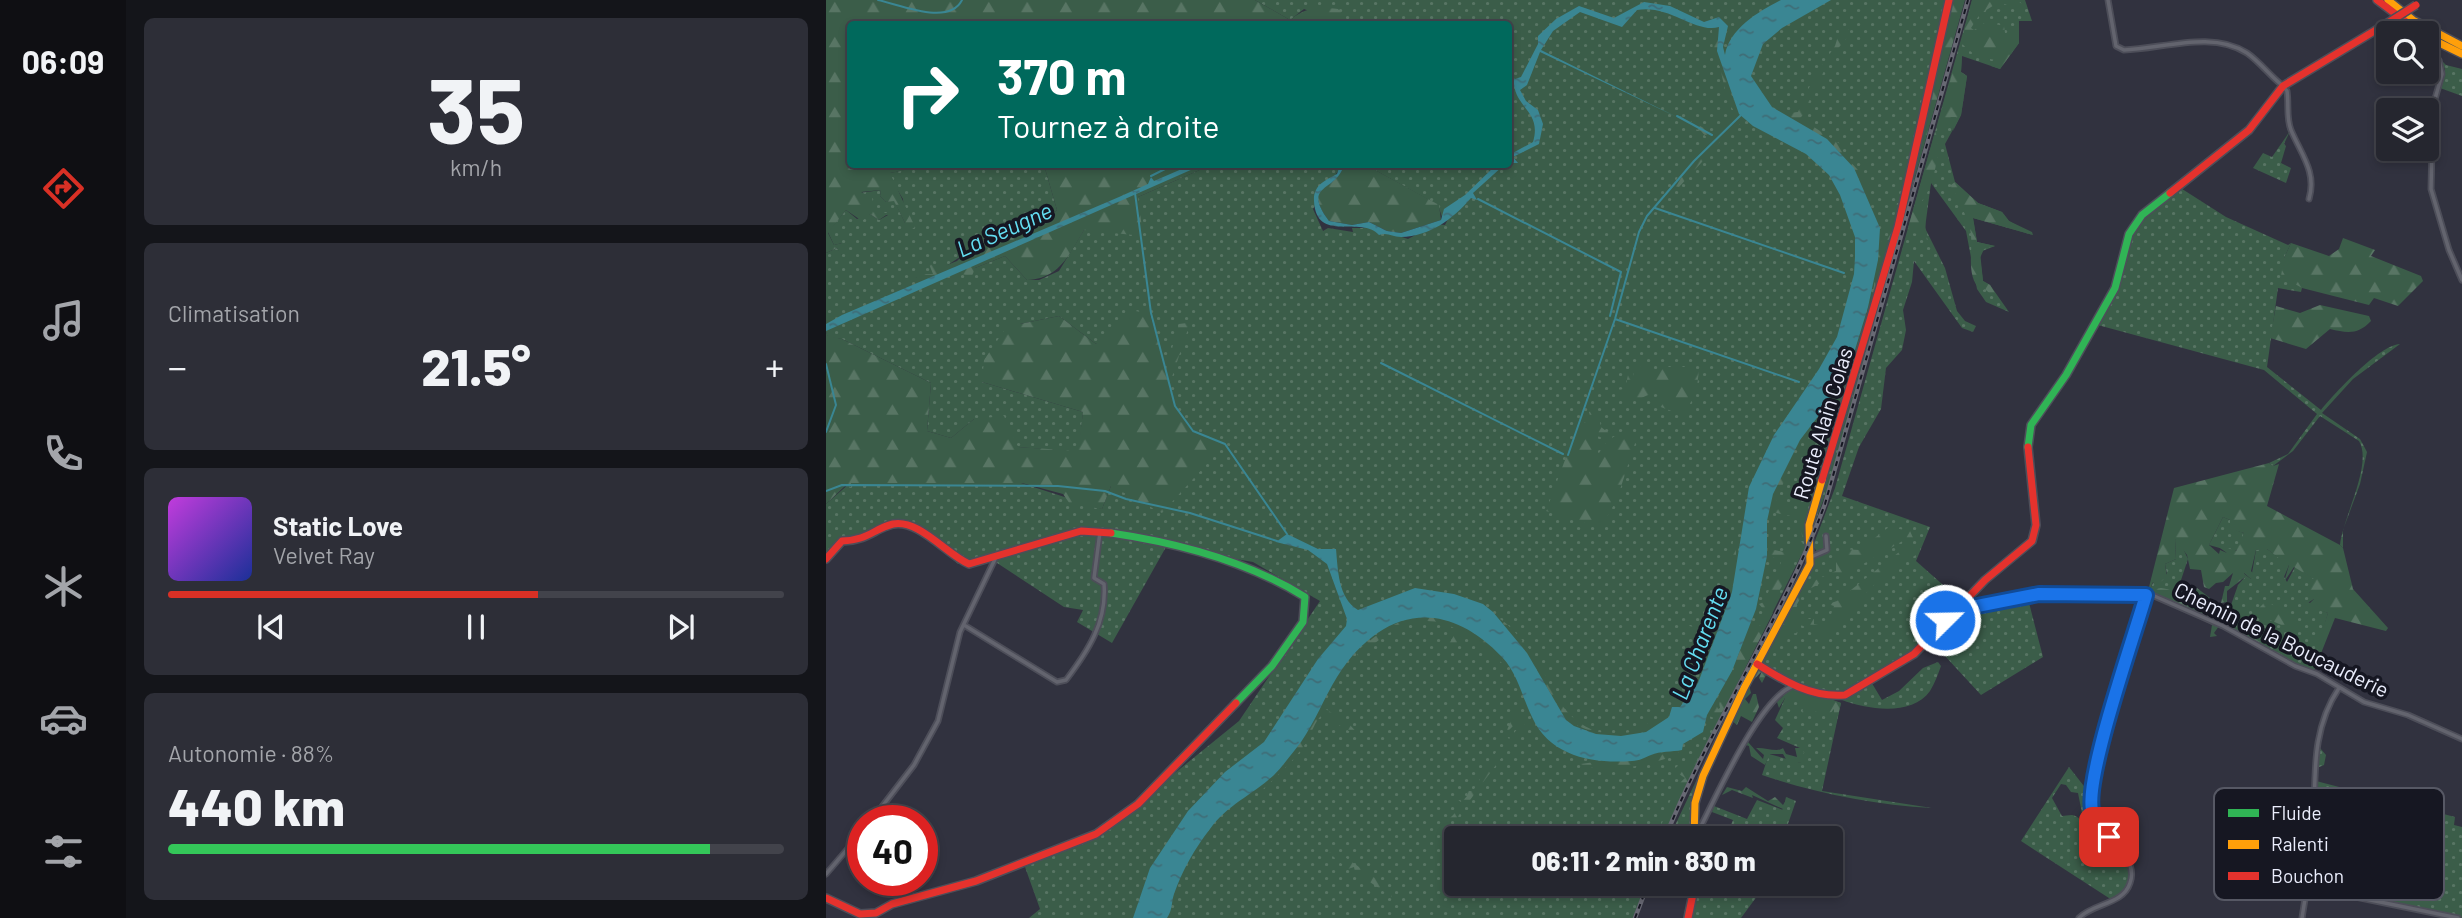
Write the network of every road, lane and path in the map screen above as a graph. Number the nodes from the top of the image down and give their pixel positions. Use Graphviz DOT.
graph roads {
  1 [pos="2108,0"];
  2 [pos="2377,0"];
  3 [pos="2388,0"];
  4 [pos="2424,0"];
  5 [pos="1949,1"];
  6 [pos="2390,21"];
  7 [pos="2405,21"];
  8 [pos="2376,30"];
  9 [pos="2439,43"];
  10 [pos="2462,46"];
  11 [pos="2462,54"];
  12 [pos="2439,59"];
  13 [pos="2283,86"];
  14 [pos="2309,199"];
  15 [pos="2462,280"];
  16 [pos="1100,532"];
  17 [pos="1826,536"];
  18 [pos="997,556"];
  19 [pos="1811,557"];
  20 [pos="826,559"];
  21 [pos="2146,595"];
  22 [pos="1958,607"];
  23 [pos="964,625"];
  24 [pos="1757,663"];
  25 [pos="1796,686"];
  26 [pos="2339,688"];
  27 [pos="2462,739"];
  28 [pos="2315,788"];
  29 [pos="883,805"];
  30 [pos="1694,826"];
  31 [pos="1702,826"];
  32 [pos="847,850"];
  33 [pos="826,874"];
  34 [pos="1693,896"];
  35 [pos="826,898"];
  36 [pos="2305,900"];
  37 [pos="2370,900"];
  38 [pos="1688,918"];
  39 [pos="2079,918"];
  40 [pos="2302,918"];
  41 [pos="2458,918"];
  1 -- 13 [label="street"];
  2 -- 7 [label="main road"];
  3 -- 10 [label="main road"];
  4 -- 6 [label="main road, bridge"];
  5 -- 19 [label="main road, Route Alain Colas"];
  8 -- 13 [label="main road"];
  9 -- 11 [label="main road"];
  12 -- 15 [label="street"];
  13 -- 14 [label="street"];
  13 -- 22 [label="main road"];
  16 -- 18 [label="main road"];
  16 -- 23 [label="street"];
  16 -- 35 [label="main road"];
  17 -- 19 [label="street"];
  18 -- 20 [label="main road"];
  18 -- 23 [label="street"];
  19 -- 24 [label="main road, Route Alain Colas"];
  21 -- 22 [label="street, Chemin de la Boucauderie"];
  21 -- 26 [label="street, Chemin de la Boucauderie"];
  21 -- 39 [label="street"];
  22 -- 25 [label="main road"];
  23 -- 29 [label="street"];
  24 -- 25 [label="main road"];
  24 -- 30 [label="main road, Route Alain Colas"];
  25 -- 31 [label="street"];
  26 -- 27 [label="street, Chemin de la Boucauderie"];
  26 -- 28 [label="street"];
  32 -- 33 [label="street"];
  34 -- 38 [label="main road"];
  36 -- 40 [label="street"];
  37 -- 41 [label="street"];
}
